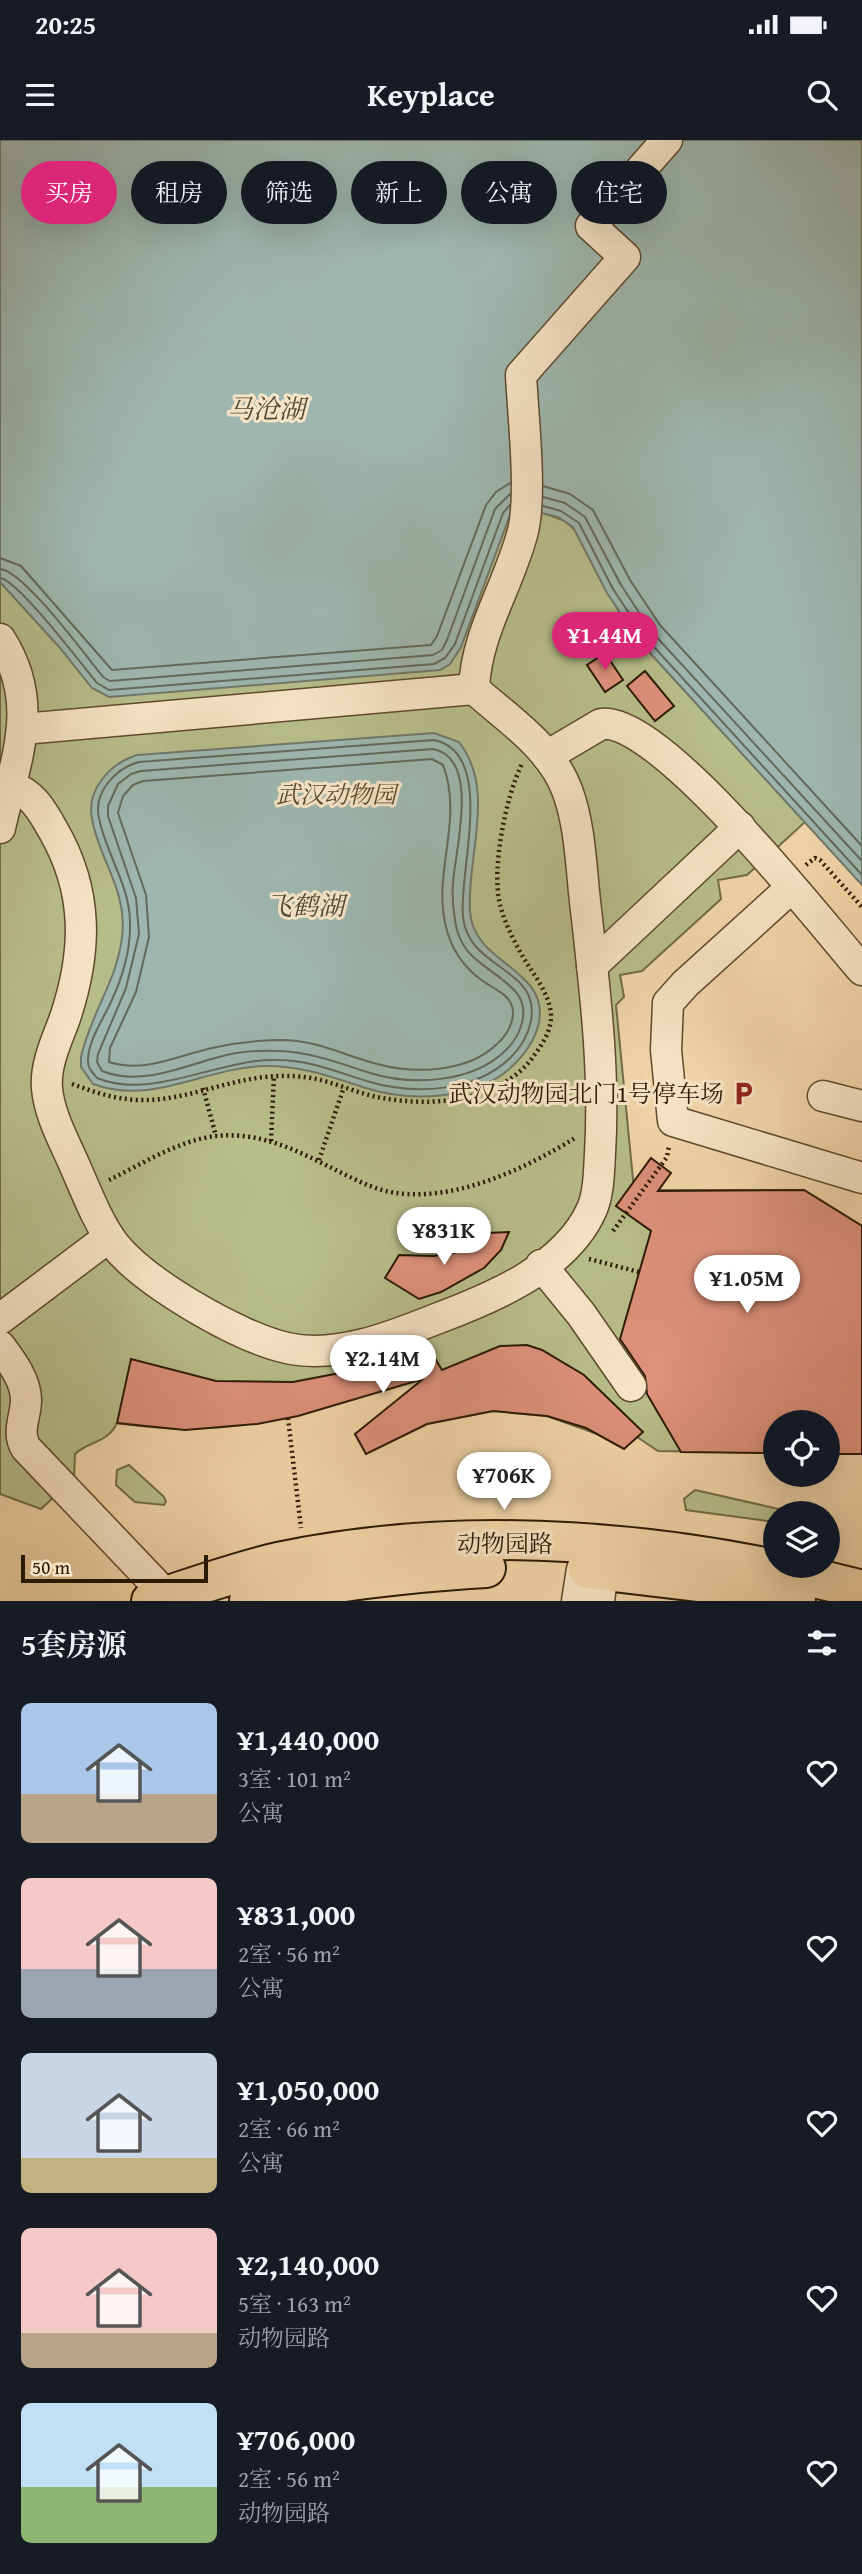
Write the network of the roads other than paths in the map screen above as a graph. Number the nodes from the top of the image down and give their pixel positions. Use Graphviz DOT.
graph roads {
  1 [pos="667,140"];
  2 [pos="0,639"];
  3 [pos="474,690"];
  4 [pos="23,729"];
  5 [pos="540,749"];
  6 [pos="9,787"];
  7 [pos="740,827"];
  8 [pos="0,828"];
  9 [pos="788,885"];
  10 [pos="592,966"];
  11 [pos="862,970"];
  12 [pos="823,1096"];
  13 [pos="862,1106"];
  14 [pos="862,1178"];
  15 [pos="109,1237"];
  16 [pos="550,1258"];
  17 [pos="0,1319"];
  18 [pos="0,1346"];
  19 [pos="631,1386"];
  20 [pos="590,1585"];
  21 [pos="862,1590"];
  22 [pos="159,1598"];
  23 [pos="249,1601"];
  24 [pos="796,1601"];
  1 -- 3 [label="lane"];
  2 -- 4 [label="lane"];
  3 -- 4 [label="lane"];
  3 -- 5 [label="lane"];
  4 -- 6 [label="lane"];
  5 -- 7 [label="lane"];
  5 -- 10 [label="lane"];
  6 -- 8 [label="lane"];
  6 -- 15 [label="lane"];
  7 -- 9 [label="lane"];
  7 -- 10 [label="lane"];
  9 -- 11 [label="lane"];
  9 -- 14 [label="lane"];
  10 -- 16 [label="lane"];
  12 -- 13 [label="lane"];
  15 -- 16 [label="lane"];
  15 -- 17 [label="lane"];
  16 -- 19 [label="lane"];
  18 -- 22 [label="lane"];
  20 -- 23 [label="main road, 动物园路"];
  20 -- 24 [label="main road, 动物园路"];
  21 -- 22 [label="main road, 动物园路"];
}
